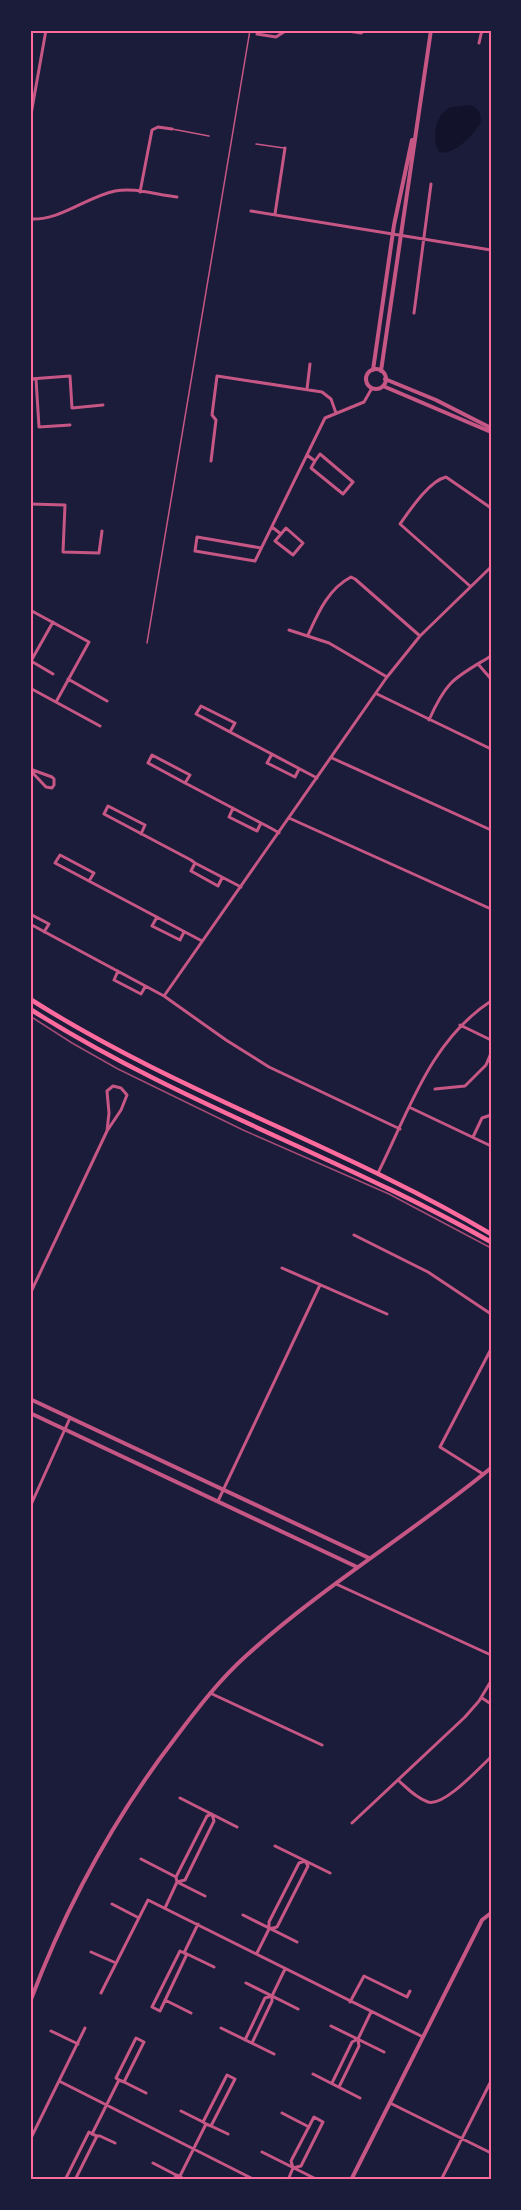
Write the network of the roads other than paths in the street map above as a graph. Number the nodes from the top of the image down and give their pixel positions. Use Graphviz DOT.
graph roads {
  1 [pos="46,30"];
  2 [pos="250,30"];
  3 [pos="287,30"];
  4 [pos="342,30"];
  5 [pos="366,30"];
  6 [pos="431,30"];
  7 [pos="482,30"];
  8 [pos="257,34"];
  9 [pos="479,43"];
  10 [pos="30,120"];
  11 [pos="416,127"];
  12 [pos="172,129"];
  13 [pos="209,136"];
  14 [pos="256,144"];
  15 [pos="285,148"];
  16 [pos="431,184"];
  17 [pos="140,192"];
  18 [pos="177,197"];
  19 [pos="251,211"];
  20 [pos="275,214"];
  21 [pos="30,219"];
  22 [pos="393,234"];
  23 [pos="400,235"];
  24 [pos="424,239"];
  25 [pos="491,250"];
  26 [pos="414,313"];
  27 [pos="310,364"];
  28 [pos="373,370"];
  29 [pos="381,371"];
  30 [pos="30,379"];
  31 [pos="36,379"];
  32 [pos="385,379"];
  33 [pos="383,386"];
  34 [pos="372,388"];
  35 [pos="307,389"];
  36 [pos="103,405"];
  37 [pos="336,413"];
  38 [pos="70,425"];
  39 [pos="491,430"];
  40 [pos="307,455"];
  41 [pos="315,460"];
  42 [pos="211,461"];
  43 [pos="30,504"];
  44 [pos="491,508"];
  45 [pos="272,527"];
  46 [pos="102,531"];
  47 [pos="281,534"];
  48 [pos="261,548"];
  49 [pos="490,569"];
  50 [pos="470,586"];
  51 [pos="30,609"];
  52 [pos="53,622"];
  53 [pos="289,630"];
  54 [pos="308,635"];
  55 [pos="420,636"];
  56 [pos="147,643"];
  57 [pos="491,656"];
  58 [pos="478,664"];
  59 [pos="53,674"];
  60 [pos="387,677"];
  61 [pos="491,679"];
  62 [pos="68,680"];
  63 [pos="30,688"];
  64 [pos="377,694"];
  65 [pos="106,701"];
  66 [pos="56,702"];
  67 [pos="429,720"];
  68 [pos="100,726"];
  69 [pos="230,732"];
  70 [pos="491,749"];
  71 [pos="272,754"];
  72 [pos="332,758"];
  73 [pos="30,769"];
  74 [pos="299,769"];
  75 [pos="318,778"];
  76 [pos="185,783"];
  77 [pos="233,808"];
  78 [pos="289,818"];
  79 [pos="261,823"];
  80 [pos="491,830"];
  81 [pos="279,833"];
  82 [pos="141,834"];
  83 [pos="195,863"];
  84 [pos="223,877"];
  85 [pos="89,881"];
  86 [pos="241,887"];
  87 [pos="491,909"];
  88 [pos="30,914"];
  89 [pos="157,917"];
  90 [pos="30,924"];
  91 [pos="44,932"];
  92 [pos="184,932"];
  93 [pos="202,941"];
  94 [pos="118,971"];
  95 [pos="146,986"];
  96 [pos="164,996"];
  97 [pos="30,999"];
  98 [pos="491,1000"];
  99 [pos="30,1009"];
  100 [pos="460,1025"];
  101 [pos="491,1040"];
  102 [pos="491,1053"];
  103 [pos="435,1089"];
  104 [pos="410,1108"];
  105 [pos="491,1115"];
  106 [pos="400,1129"];
  107 [pos="107,1131"];
  108 [pos="473,1137"];
  109 [pos="491,1146"];
  110 [pos="378,1173"];
  111 [pos="491,1234"];
  112 [pos="354,1235"];
  113 [pos="491,1242"];
  114 [pos="282,1268"];
  115 [pos="320,1285"];
  116 [pos="30,1294"];
  117 [pos="387,1314"];
  118 [pos="491,1314"];
  119 [pos="491,1349"];
  120 [pos="30,1399"];
  121 [pos="30,1413"];
  122 [pos="70,1418"];
  123 [pos="64,1430"];
  124 [pos="491,1468"];
  125 [pos="483,1474"];
  126 [pos="224,1489"];
  127 [pos="218,1501"];
  128 [pos="30,1508"];
  129 [pos="369,1558"];
  130 [pos="357,1567"];
  131 [pos="336,1584"];
  132 [pos="491,1655"];
  133 [pos="491,1681"];
  134 [pos="210,1693"];
  135 [pos="482,1698"];
  136 [pos="491,1704"];
  137 [pos="321,1745"];
  138 [pos="491,1757"];
  139 [pos="398,1780"];
  140 [pos="180,1798"];
  141 [pos="212,1814"];
  142 [pos="352,1823"];
  143 [pos="237,1827"];
  144 [pos="275,1846"];
  145 [pos="141,1859"];
  146 [pos="304,1861"];
  147 [pos="330,1873"];
  148 [pos="176,1876"];
  149 [pos="177,1882"];
  150 [pos="205,1896"];
  151 [pos="112,1904"];
  152 [pos="165,1908"];
  153 [pos="491,1913"];
  154 [pos="243,1915"];
  155 [pos="139,1918"];
  156 [pos="198,1924"];
  157 [pos="270,1929"];
  158 [pos="297,1942"];
  159 [pos="91,1952"];
  160 [pos="186,1953"];
  161 [pos="257,1953"];
  162 [pos="116,1964"];
  163 [pos="214,1967"];
  164 [pos="285,1968"];
  165 [pos="246,1983"];
  166 [pos="410,1991"];
  167 [pos="101,1994"];
  168 [pos="272,1996"];
  169 [pos="165,2000"];
  170 [pos="30,2002"];
  171 [pos="351,2002"];
  172 [pos="298,2009"];
  173 [pos="371,2012"];
  174 [pos="191,2013"];
  175 [pos="331,2026"];
  176 [pos="86,2028"];
  177 [pos="221,2028"];
  178 [pos="51,2031"];
  179 [pos="423,2038"];
  180 [pos="358,2039"];
  181 [pos="245,2040"];
  182 [pos="252,2043"];
  183 [pos="78,2044"];
  184 [pos="384,2052"];
  185 [pos="274,2054"];
  186 [pos="313,2074"];
  187 [pos="119,2080"];
  188 [pos="491,2081"];
  189 [pos="59,2082"];
  190 [pos="124,2082"];
  191 [pos="332,2083"];
  192 [pos="339,2087"];
  193 [pos="146,2093"];
  194 [pos="360,2098"];
  195 [pos="390,2103"];
  196 [pos="106,2105"];
  197 [pos="181,2111"];
  198 [pos="282,2113"];
  199 [pos="204,2123"];
  200 [pos="211,2126"];
  201 [pos="309,2127"];
  202 [pos="92,2134"];
  203 [pos="228,2134"];
  204 [pos="97,2136"];
  205 [pos="462,2138"];
  206 [pos="30,2140"];
  207 [pos="116,2143"];
  208 [pos="194,2150"];
  209 [pos="262,2152"];
  210 [pos="491,2153"];
  211 [pos="153,2163"];
  212 [pos="293,2168"];
  213 [pos="178,2176"];
  214 [pos="65,2180"];
  215 [pos="75,2180"];
  216 [pos="174,2180"];
  217 [pos="185,2180"];
  218 [pos="255,2180"];
  219 [pos="288,2180"];
  220 [pos="318,2180"];
  221 [pos="351,2180"];
  222 [pos="441,2180"];
  1 -- 10 [label="street"];
  2 -- 56 [label="lane"];
  3 -- 8 [label="street"];
  4 -- 5 [label="street"];
  6 -- 11 [label="street"];
  7 -- 9 [label="street"];
  11 -- 22 [label="street"];
  11 -- 23 [label="street"];
  12 -- 13 [label="lane"];
  12 -- 17 [label="street"];
  14 -- 15 [label="lane"];
  15 -- 20 [label="street"];
  16 -- 24 [label="street"];
  17 -- 18 [label="street"];
  17 -- 21 [label="street"];
  19 -- 20 [label="street"];
  20 -- 22 [label="street"];
  22 -- 23 [label="street"];
  22 -- 28 [label="street"];
  23 -- 24 [label="street"];
  23 -- 29 [label="street"];
  24 -- 25 [label="street"];
  24 -- 26 [label="street"];
  27 -- 35 [label="street"];
  28 -- 29 [label="street"];
  28 -- 34 [label="street"];
  29 -- 32 [label="street"];
  30 -- 31 [label="street"];
  31 -- 36 [label="street"];
  31 -- 38 [label="street"];
  32 -- 33 [label="street"];
  32 -- 39 [label="street"];
  33 -- 34 [label="street"];
  33 -- 39 [label="street"];
  34 -- 37 [label="street"];
  35 -- 37 [label="street"];
  35 -- 42 [label="street"];
  37 -- 40 [label="street"];
  40 -- 41 [label="street"];
  40 -- 45 [label="street"];
  41 -- 41 [label="street"];
  43 -- 46 [label="street"];
  44 -- 50 [label="street"];
  45 -- 47 [label="street"];
  45 -- 48 [label="street"];
  47 -- 47 [label="street"];
  48 -- 48 [label="street"];
  49 -- 50 [label="street"];
  50 -- 55 [label="street"];
  51 -- 52 [label="street"];
  52 -- 59 [label="street"];
  52 -- 62 [label="street"];
  53 -- 54 [label="street"];
  54 -- 55 [label="street"];
  54 -- 60 [label="street"];
  55 -- 60 [label="street"];
  57 -- 58 [label="street"];
  58 -- 61 [label="street"];
  58 -- 67 [label="street"];
  60 -- 64 [label="street"];
  62 -- 65 [label="street"];
  62 -- 66 [label="street"];
  63 -- 66 [label="street"];
  64 -- 67 [label="street"];
  64 -- 72 [label="street"];
  66 -- 68 [label="street"];
  67 -- 70 [label="street"];
  69 -- 69 [label="street"];
  69 -- 71 [label="street"];
  71 -- 74 [label="street"];
  71 -- 74 [label="street"];
  72 -- 75 [label="street"];
  72 -- 80 [label="street"];
  73 -- 73 [label="street"];
  74 -- 75 [label="street"];
  75 -- 78 [label="street"];
  76 -- 76 [label="street"];
  76 -- 77 [label="street"];
  77 -- 79 [label="street"];
  77 -- 79 [label="street"];
  78 -- 81 [label="street"];
  78 -- 87 [label="street"];
  79 -- 81 [label="street"];
  81 -- 86 [label="street"];
  82 -- 82 [label="street"];
  82 -- 83 [label="street"];
  83 -- 84 [label="street"];
  83 -- 84 [label="street"];
  84 -- 86 [label="street"];
  85 -- 85 [label="street"];
  85 -- 89 [label="street"];
  86 -- 93 [label="street"];
  88 -- 91 [label="street"];
  89 -- 92 [label="street"];
  89 -- 92 [label="street"];
  90 -- 91 [label="street"];
  91 -- 94 [label="street"];
  92 -- 93 [label="street"];
  93 -- 96 [label="street"];
  94 -- 95 [label="street"];
  94 -- 95 [label="street"];
  95 -- 96 [label="street"];
  96 -- 106 [label="street"];
  97 -- 110 [label="main road"];
  98 -- 100 [label="street"];
  99 -- 113 [label="main road"];
  100 -- 101 [label="street"];
  100 -- 104 [label="street"];
  102 -- 103 [label="street"];
  104 -- 106 [label="street"];
  104 -- 108 [label="street"];
  105 -- 108 [label="street"];
  106 -- 110 [label="street"];
  107 -- 107 [label="street"];
  107 -- 116 [label="street"];
  108 -- 109 [label="street"];
  110 -- 111 [label="main road"];
  112 -- 118 [label="street"];
  114 -- 115 [label="street"];
  115 -- 117 [label="street"];
  115 -- 126 [label="street"];
  119 -- 125 [label="street"];
  120 -- 122 [label="street"];
  121 -- 123 [label="street"];
  122 -- 123 [label="street"];
  122 -- 126 [label="street"];
  123 -- 127 [label="street"];
  123 -- 128 [label="street"];
  124 -- 125 [label="street"];
  125 -- 129 [label="street"];
  126 -- 127 [label="street"];
  126 -- 129 [label="street"];
  127 -- 130 [label="street"];
  129 -- 130 [label="street"];
  130 -- 131 [label="street"];
  131 -- 132 [label="street"];
  131 -- 134 [label="street"];
  133 -- 135 [label="street"];
  134 -- 137 [label="street"];
  134 -- 170 [label="street"];
  135 -- 136 [label="street"];
  135 -- 139 [label="street"];
  138 -- 139 [label="street"];
  139 -- 142 [label="street"];
  140 -- 141 [label="street"];
  141 -- 143 [label="street"];
  141 -- 148 [label="street"];
  141 -- 149 [label="street"];
  144 -- 146 [label="street"];
  145 -- 148 [label="street"];
  146 -- 147 [label="street"];
  146 -- 157 [label="street"];
  146 -- 157 [label="street"];
  148 -- 149 [label="street"];
  149 -- 150 [label="street"];
  149 -- 152 [label="street"];
  151 -- 155 [label="street"];
  152 -- 155 [label="street"];
  152 -- 156 [label="street"];
  153 -- 179 [label="street"];
  154 -- 157 [label="street"];
  155 -- 162 [label="street"];
  156 -- 160 [label="street"];
  156 -- 161 [label="street"];
  157 -- 158 [label="street"];
  157 -- 161 [label="street"];
  159 -- 162 [label="street"];
  160 -- 163 [label="street"];
  160 -- 169 [label="street"];
  160 -- 169 [label="street"];
  161 -- 164 [label="street"];
  162 -- 167 [label="street"];
  164 -- 168 [label="street"];
  164 -- 171 [label="street"];
  165 -- 168 [label="street"];
  166 -- 171 [label="street"];
  168 -- 172 [label="street"];
  168 -- 181 [label="street"];
  168 -- 182 [label="street"];
  169 -- 174 [label="street"];
  171 -- 173 [label="street"];
  173 -- 179 [label="street"];
  173 -- 180 [label="street"];
  175 -- 180 [label="street"];
  176 -- 183 [label="street"];
  177 -- 181 [label="street"];
  178 -- 183 [label="street"];
  179 -- 195 [label="street"];
  180 -- 184 [label="street"];
  180 -- 191 [label="street"];
  180 -- 192 [label="street"];
  181 -- 182 [label="street"];
  182 -- 185 [label="street"];
  183 -- 189 [label="street"];
  186 -- 191 [label="street"];
  187 -- 190 [label="street"];
  187 -- 190 [label="street"];
  187 -- 196 [label="street"];
  188 -- 205 [label="street"];
  189 -- 196 [label="street"];
  189 -- 206 [label="street"];
  190 -- 193 [label="street"];
  191 -- 192 [label="street"];
  192 -- 194 [label="street"];
  195 -- 205 [label="street"];
  195 -- 221 [label="street"];
  196 -- 202 [label="street"];
  196 -- 208 [label="street"];
  197 -- 199 [label="street"];
  198 -- 201 [label="street"];
  199 -- 200 [label="street"];
  199 -- 200 [label="street"];
  199 -- 208 [label="street"];
  200 -- 203 [label="street"];
  201 -- 212 [label="street"];
  201 -- 212 [label="street"];
  202 -- 204 [label="street"];
  202 -- 214 [label="street"];
  204 -- 207 [label="street"];
  204 -- 215 [label="street"];
  205 -- 210 [label="street"];
  205 -- 222 [label="street"];
  208 -- 213 [label="street"];
  208 -- 218 [label="street"];
  209 -- 212 [label="street"];
  211 -- 213 [label="street"];
  212 -- 219 [label="street"];
  212 -- 220 [label="street"];
  213 -- 216 [label="street"];
  213 -- 217 [label="street"];
}
